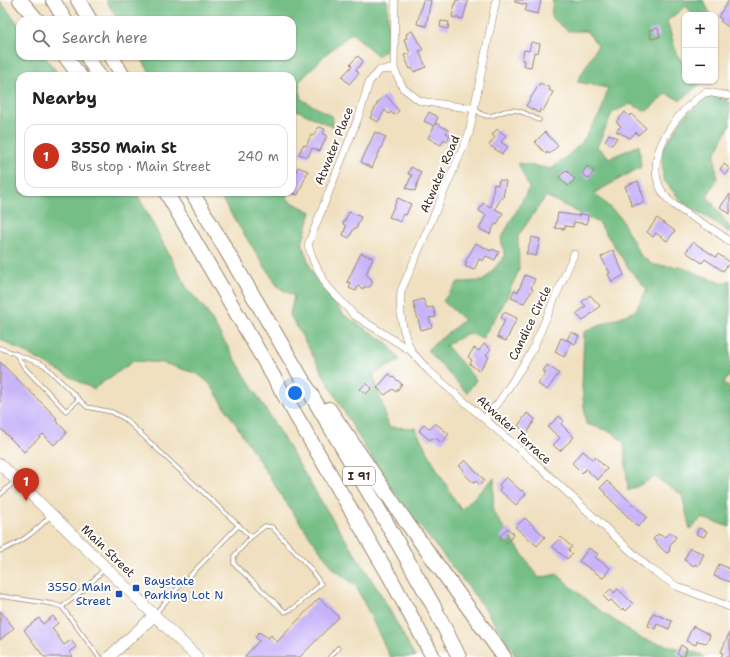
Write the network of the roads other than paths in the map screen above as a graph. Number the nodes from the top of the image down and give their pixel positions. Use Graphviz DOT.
graph roads {
  1 [pos="20,0"];
  2 [pos="53,0"];
  3 [pos="78,0"];
  4 [pos="395,0"];
  5 [pos="496,0"];
  6 [pos="34,16"];
  7 [pos="63,16"];
  8 [pos="88,16"];
  9 [pos="68,60"];
  10 [pos="89,60"];
  11 [pos="113,60"];
  12 [pos="394,70"];
  13 [pos="77,72"];
  14 [pos="97,72"];
  15 [pos="121,72"];
  16 [pos="730,96"];
  17 [pos="475,109"];
  18 [pos="539,120"];
  19 [pos="161,196"];
  20 [pos="168,196"];
  21 [pos="194,196"];
  22 [pos="730,242"];
  23 [pos="308,244"];
  24 [pos="574,254"];
  25 [pos="254,298"];
  26 [pos="232,306"];
  27 [pos="0,348"];
  28 [pos="411,350"];
  29 [pos="16,354"];
  30 [pos="78,400"];
  31 [pos="485,418"];
  32 [pos="0,464"];
  33 [pos="16,480"];
  34 [pos="0,495"];
  35 [pos="51,514"];
  36 [pos="239,525"];
  37 [pos="251,537"];
  38 [pos="0,551"];
  39 [pos="106,567"];
  40 [pos="0,596"];
  41 [pos="62,607"];
  42 [pos="730,607"];
  43 [pos="155,615"];
  44 [pos="338,648"];
  45 [pos="99,657"];
  46 [pos="109,657"];
  47 [pos="197,657"];
  48 [pos="330,657"];
  49 [pos="433,657"];
  50 [pos="459,657"];
  51 [pos="504,657"];
  1 -- 6 [label="highway"];
  2 -- 7 [label="highway"];
  3 -- 8 [label="highway"];
  4 -- 12 [label="street"];
  5 -- 17 [label="street, Atwater Road"];
  9 -- 13 [label="highway"];
  10 -- 14 [label="highway"];
  11 -- 15 [label="highway"];
  12 -- 17 [label="street"];
  12 -- 23 [label="street, Atwater Place"];
  16 -- 22 [label="street"];
  17 -- 18 [label="lane"];
  17 -- 28 [label="street, Atwater Road"];
  19 -- 26 [label="highway"];
  20 -- 26 [label="highway, I 91"];
  21 -- 25 [label="highway, I 91"];
  23 -- 28 [label="street, Atwater Terrace"];
  24 -- 31 [label="street, Candice Circle"];
  25 -- 50 [label="highway, I 91"];
  25 -- 51 [label="highway"];
  26 -- 49 [label="highway, I 91"];
  27 -- 29 [label="lane"];
  28 -- 31 [label="street, Atwater Terrace"];
  29 -- 30 [label="lane"];
  29 -- 30 [label="lane"];
  30 -- 36 [label="lane"];
  31 -- 42 [label="street, Atwater Terrace"];
  32 -- 33 [label="main road, Main Street"];
  33 -- 34 [label="lane"];
  33 -- 35 [label="main road, Main Street"];
  35 -- 38 [label="lane"];
  35 -- 39 [label="main road, Main Street"];
  36 -- 37 [label="lane"];
  36 -- 43 [label="lane"];
  37 -- 37 [label="lane"];
  39 -- 41 [label="lane"];
  39 -- 43 [label="main road, Main Street"];
  40 -- 41 [label="lane"];
  41 -- 45 [label="lane"];
  43 -- 46 [label="main road"];
  43 -- 47 [label="main road, Main Street"];
  44 -- 48 [label="lane"];
}
